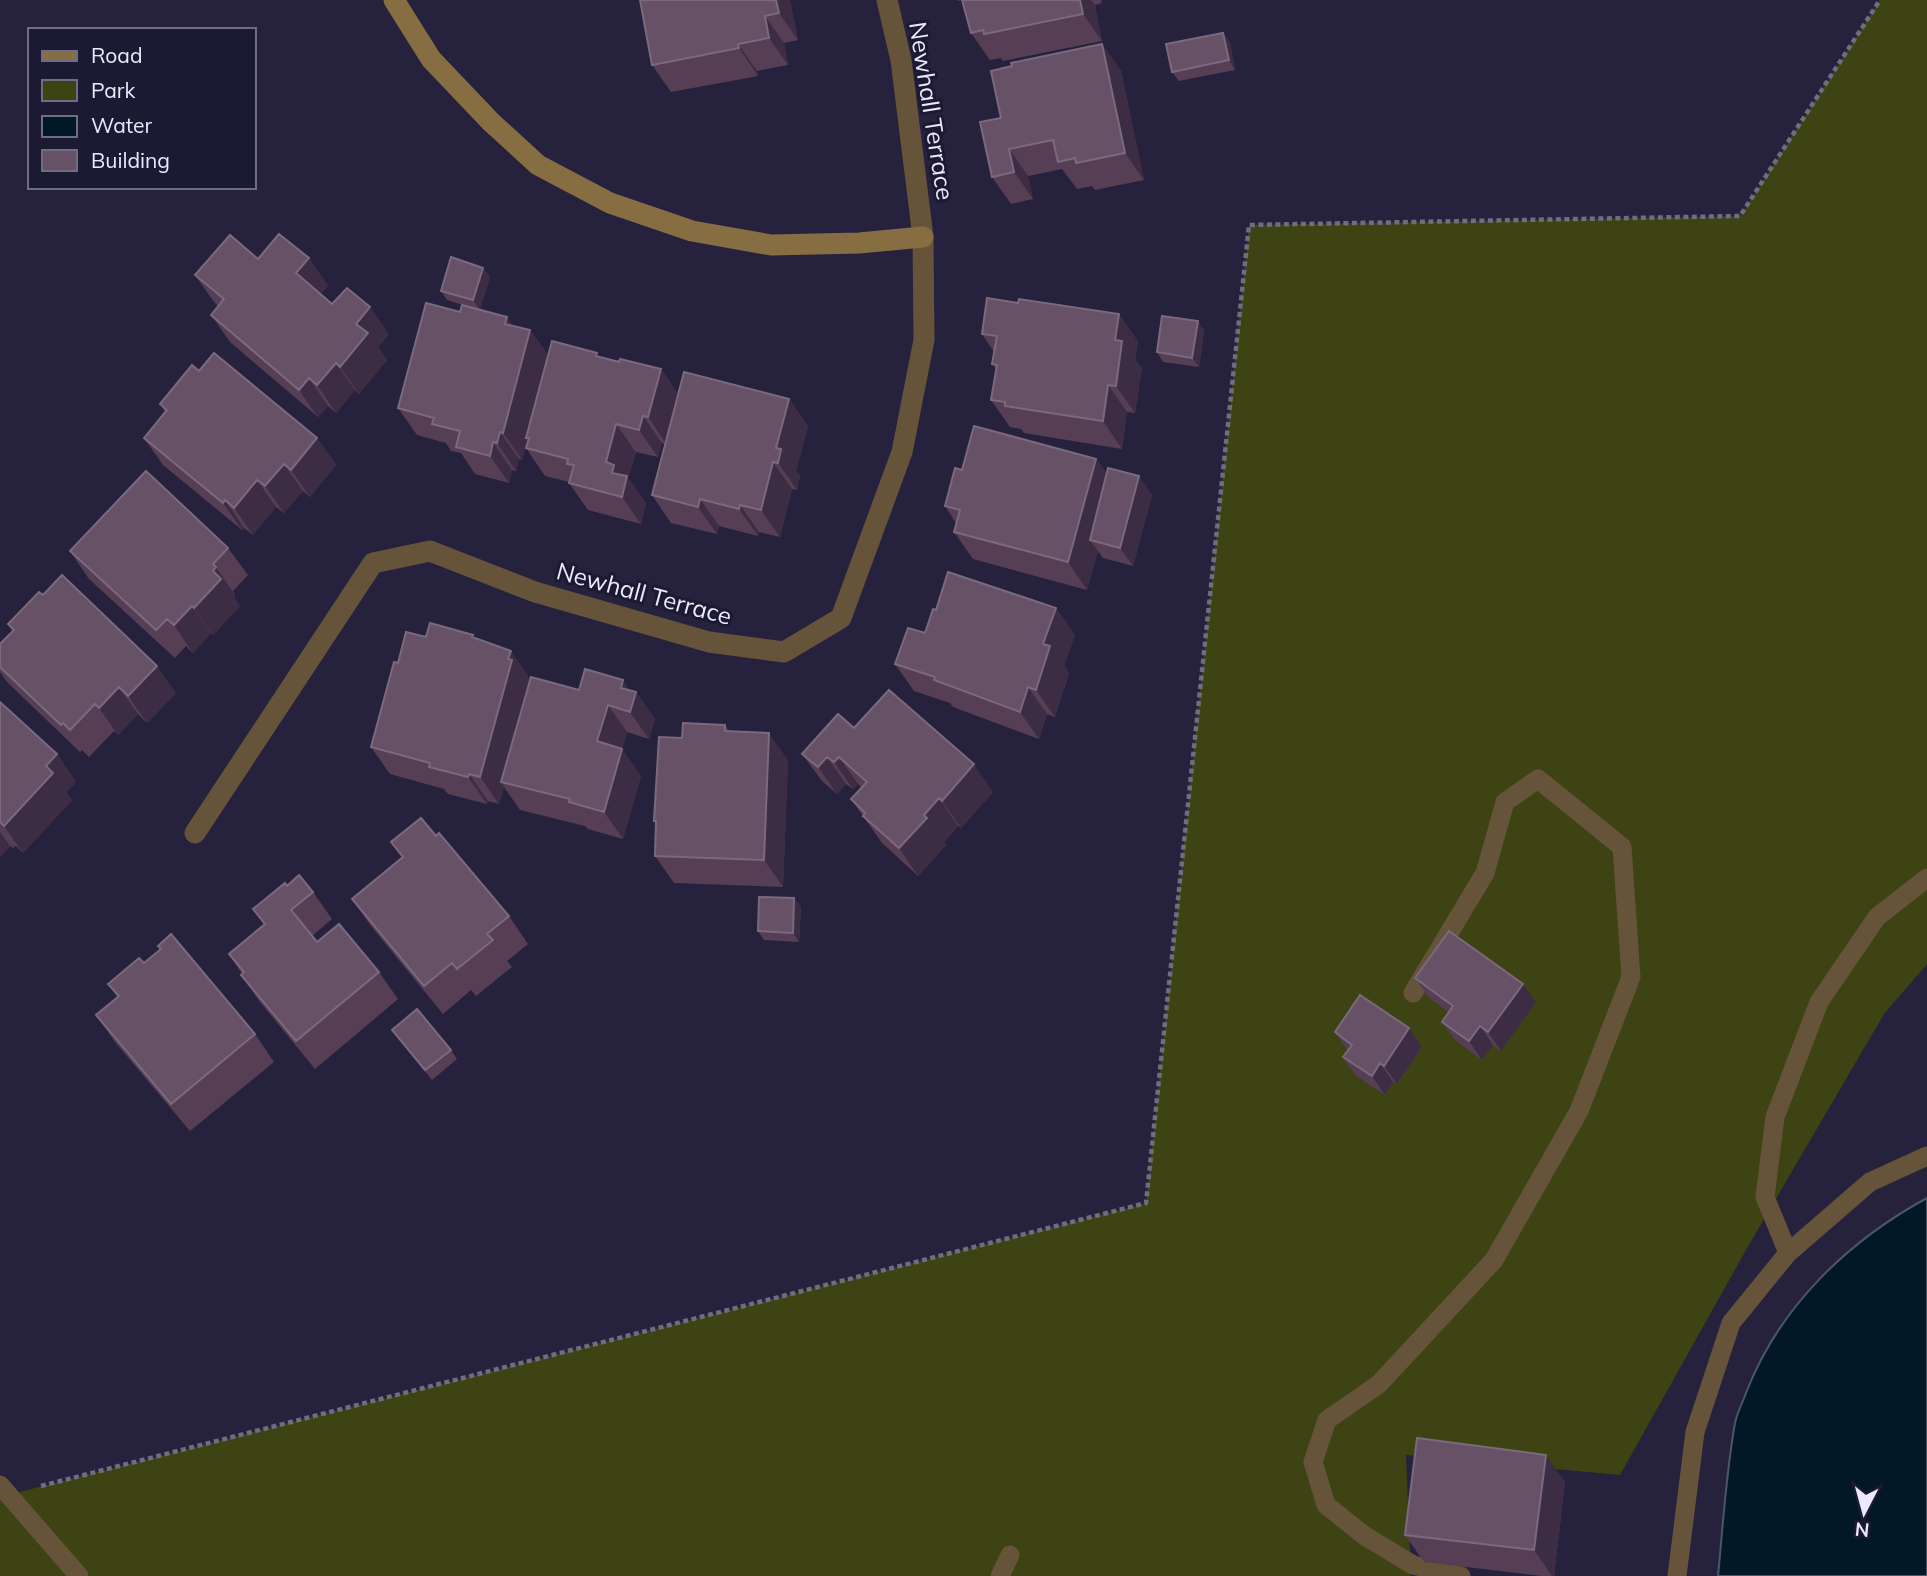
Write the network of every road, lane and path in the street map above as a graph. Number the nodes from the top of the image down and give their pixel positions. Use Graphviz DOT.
graph roads {
  1 [pos="394,0"];
  2 [pos="887,0"];
  3 [pos="1880,0"];
  4 [pos="923,237"];
  5 [pos="195,832"];
  6 [pos="1927,878"];
  7 [pos="1413,993"];
  8 [pos="1927,1156"];
  9 [pos="1788,1253"];
  10 [pos="4,1490"];
  11 [pos="1010,1555"];
  12 [pos="79,1576"];
  13 [pos="1000,1576"];
  14 [pos="1461,1576"];
  15 [pos="1677,1576"];
  1 -- 4 [label="street"];
  2 -- 4 [label="street, Newhall Terrace"];
  3 -- 10 [label="path"];
  4 -- 5 [label="street, Newhall Terrace"];
  6 -- 9 [label="lane"];
  7 -- 14 [label="lane"];
  8 -- 9 [label="lane"];
  9 -- 15 [label="lane"];
  10 -- 12 [label="lane"];
  11 -- 13 [label="lane"];
}
